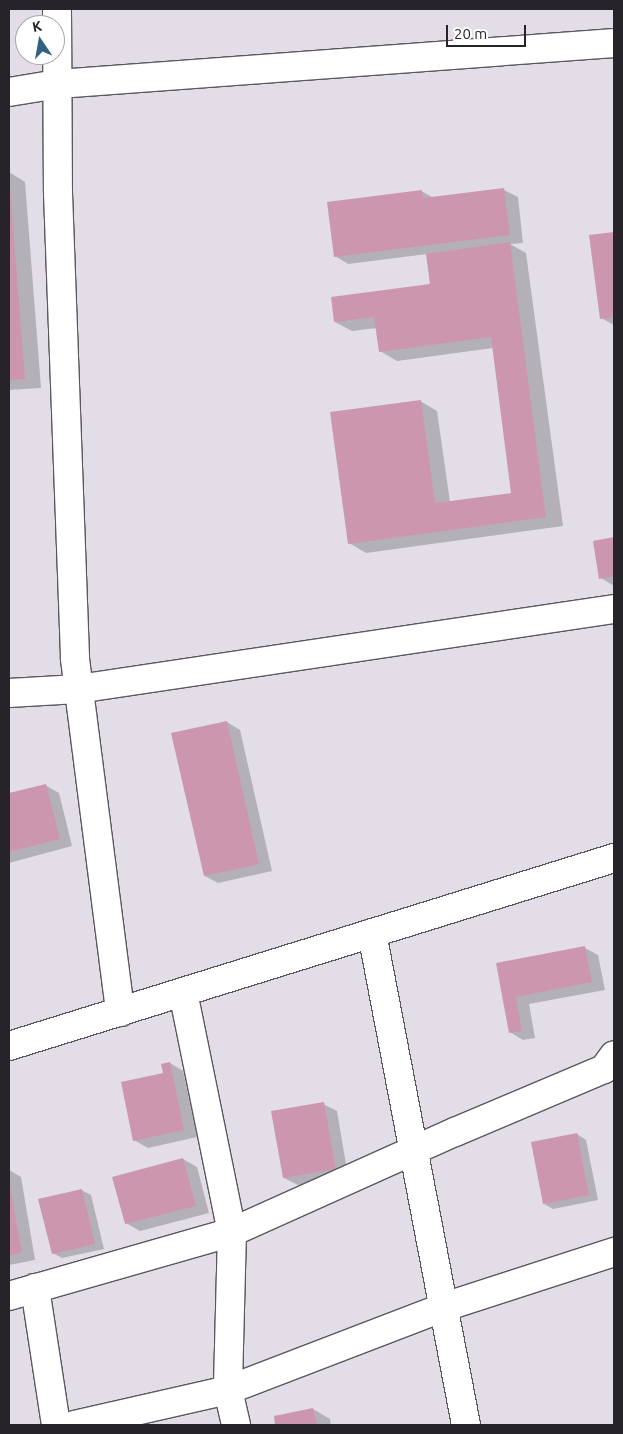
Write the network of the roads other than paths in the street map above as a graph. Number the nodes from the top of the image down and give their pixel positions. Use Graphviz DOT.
graph roads {
  1 [pos="57,9"];
  2 [pos="614,42"];
  3 [pos="58,84"];
  4 [pos="9,92"];
  5 [pos="614,608"];
  6 [pos="78,689"];
  7 [pos="9,693"];
  8 [pos="614,858"];
  9 [pos="372,933"];
  10 [pos="184,992"];
  11 [pos="120,1012"];
  12 [pos="9,1046"];
  13 [pos="614,1055"];
  14 [pos="415,1150"];
  15 [pos="232,1232"];
  16 [pos="614,1252"];
  17 [pos="35,1288"];
  18 [pos="9,1296"];
  19 [pos="444,1306"];
  20 [pos="228,1390"];
  21 [pos="56,1425"];
  22 [pos="74,1425"];
  23 [pos="236,1425"];
  24 [pos="466,1425"];
  1 -- 3 [label="street"];
  2 -- 3 [label="street"];
  3 -- 4 [label="street"];
  3 -- 6 [label="street"];
  5 -- 6 [label="street"];
  6 -- 7 [label="street"];
  6 -- 11 [label="street"];
  8 -- 9 [label="street"];
  9 -- 10 [label="street"];
  9 -- 14 [label="street"];
  10 -- 11 [label="street"];
  10 -- 15 [label="street"];
  11 -- 12 [label="street"];
  13 -- 14 [label="street"];
  14 -- 15 [label="street"];
  14 -- 19 [label="street"];
  15 -- 17 [label="street"];
  15 -- 20 [label="street"];
  16 -- 19 [label="street"];
  17 -- 18 [label="street"];
  17 -- 21 [label="street"];
  19 -- 20 [label="street"];
  19 -- 24 [label="street"];
  20 -- 22 [label="street"];
  20 -- 23 [label="street"];
}
